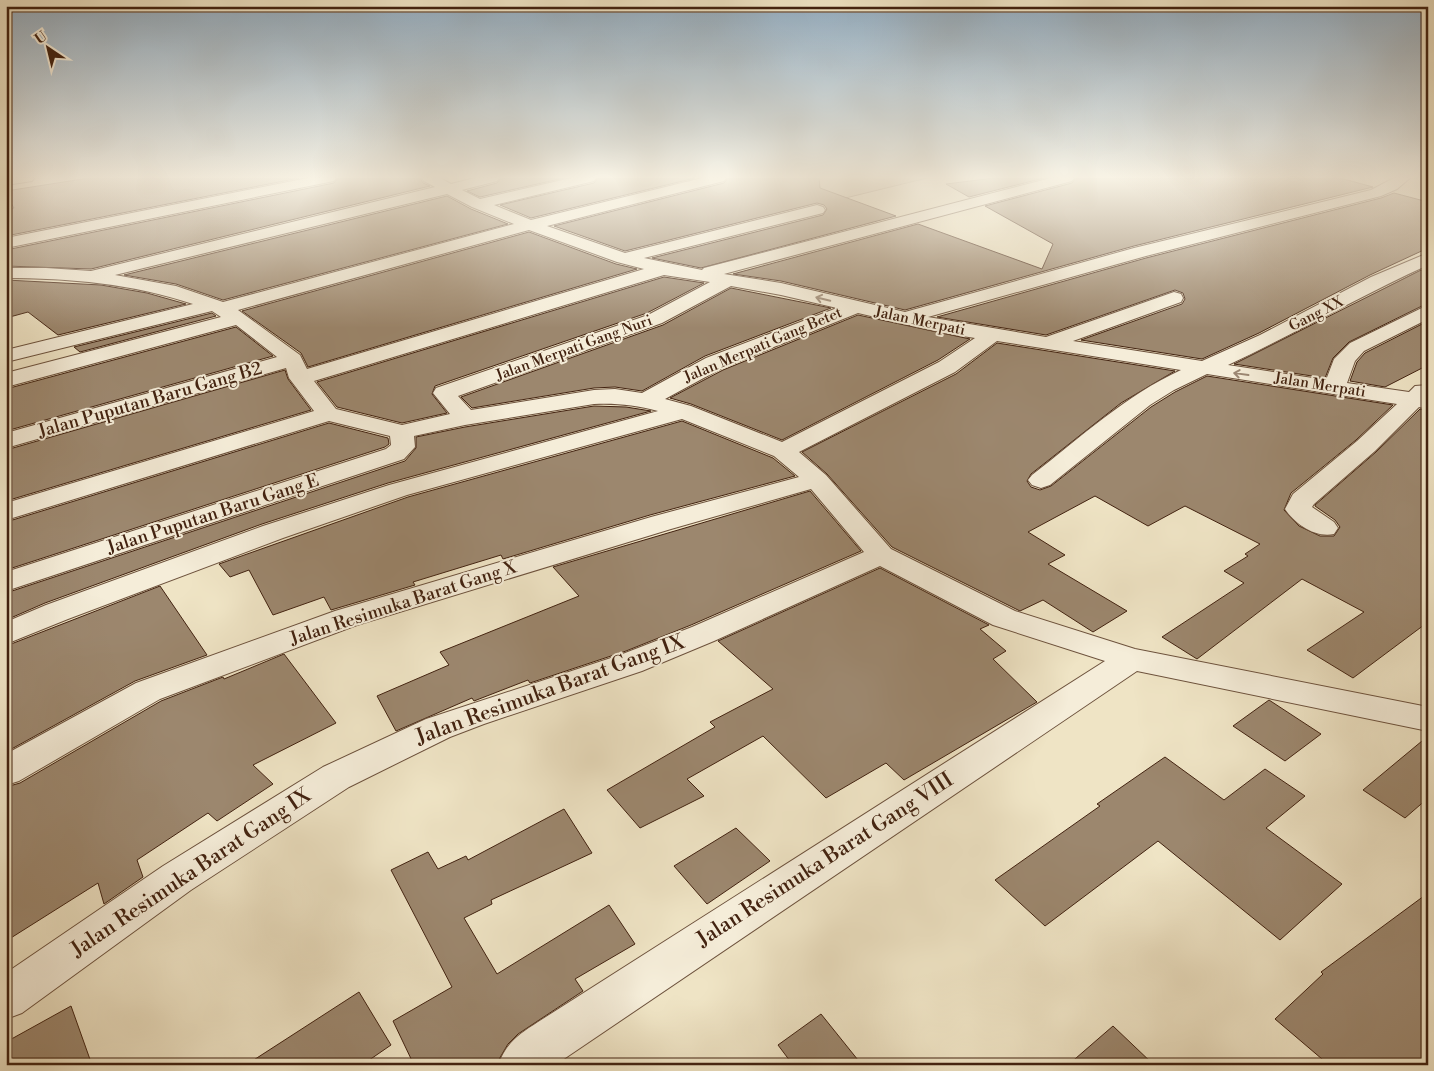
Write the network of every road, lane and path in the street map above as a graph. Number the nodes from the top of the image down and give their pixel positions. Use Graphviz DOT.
graph roads {
  1 [pos="81,228"];
  2 [pos="285,228"];
  3 [pos="519,228"];
  4 [pos="538,228"];
  5 [pos="744,228"];
  6 [pos="878,228"];
  7 [pos="1233,228"];
  8 [pos="6,243"];
  9 [pos="623,258"];
  10 [pos="1428,258"];
  11 [pos="663,269"];
  12 [pos="6,273"];
  13 [pos="89,276"];
  14 [pos="697,276"];
  15 [pos="729,280"];
  16 [pos="1174,298"];
  17 [pos="856,307"];
  18 [pos="224,311"];
  19 [pos="1428,311"];
  20 [pos="904,319"];
  21 [pos="992,335"];
  22 [pos="1047,343"];
  23 [pos="6,356"];
  24 [pos="296,368"];
  25 [pos="1204,368"];
  26 [pos="6,380"];
  27 [pos="1334,387"];
  28 [pos="1424,396"];
  29 [pos="645,400"];
  30 [pos="683,411"];
  31 [pos="328,414"];
  32 [pos="465,418"];
  33 [pos="402,432"];
  34 [pos="6,441"];
  35 [pos="783,451"];
  36 [pos="817,480"];
  37 [pos="1041,480"];
  38 [pos="6,512"];
  39 [pos="1324,528"];
  40 [pos="881,555"];
  41 [pos="6,582"];
  42 [pos="6,634"];
  43 [pos="1132,659"];
  44 [pos="1428,719"];
  45 [pos="6,771"];
  46 [pos="6,998"];
  47 [pos="521,1065"];
  1 -- 8 [label="street"];
  2 -- 13 [label="street"];
  3 -- 18 [label="street"];
  4 -- 9 [label="street, Jalan Merpati"];
  5 -- 9 [label="street"];
  6 -- 14 [label="street"];
  7 -- 20 [label="street"];
  9 -- 11 [label="street, Jalan Merpati"];
  10 -- 25 [label="street, Gang XX"];
  11 -- 14 [label="street, Jalan Merpati"];
  11 -- 24 [label="street, Jalan Puputan Baru Gang B2"];
  12 -- 13 [label="street"];
  13 -- 18 [label="street"];
  14 -- 15 [label="street, Jalan Merpati"];
  17 -- 15 [label="street, Jalan Merpati, one-way"];
  15 -- 32 [label="street, Jalan Merpati Gang Nuri"];
  16 -- 22 [label="street"];
  17 -- 20 [label="street, Jalan Merpati"];
  17 -- 29 [label="street, Jalan Merpati Gang Betet"];
  18 -- 23 [label="street"];
  18 -- 24 [label="street"];
  18 -- 26 [label="street"];
  19 -- 27 [label="street"];
  20 -- 21 [label="street, Jalan Merpati"];
  21 -- 22 [label="street, Jalan Merpati"];
  21 -- 35 [label="street"];
  22 -- 25 [label="street, Jalan Merpati"];
  24 -- 31 [label="street"];
  24 -- 34 [label="street, Jalan Puputan Baru Gang B2"];
  27 -- 25 [label="street, Jalan Merpati, one-way"];
  25 -- 37 [label="street, Gang XX"];
  27 -- 28 [label="street, Jalan Merpati"];
  28 -- 39 [label="street"];
  29 -- 30 [label="street"];
  29 -- 32 [label="street"];
  30 -- 35 [label="street"];
  30 -- 42 [label="street"];
  31 -- 33 [label="street"];
  31 -- 38 [label="street"];
  32 -- 33 [label="street"];
  33 -- 41 [label="street, Jalan Puputan Baru Gang E"];
  35 -- 36 [label="street"];
  36 -- 40 [label="street"];
  36 -- 45 [label="street, Jalan Resimuka Barat Gang X"];
  40 -- 43 [label="street"];
  40 -- 46 [label="street, Jalan Resimuka Barat Gang IX"];
  43 -- 44 [label="street"];
  43 -- 47 [label="street, Jalan Resimuka Barat Gang VIII"];
}
